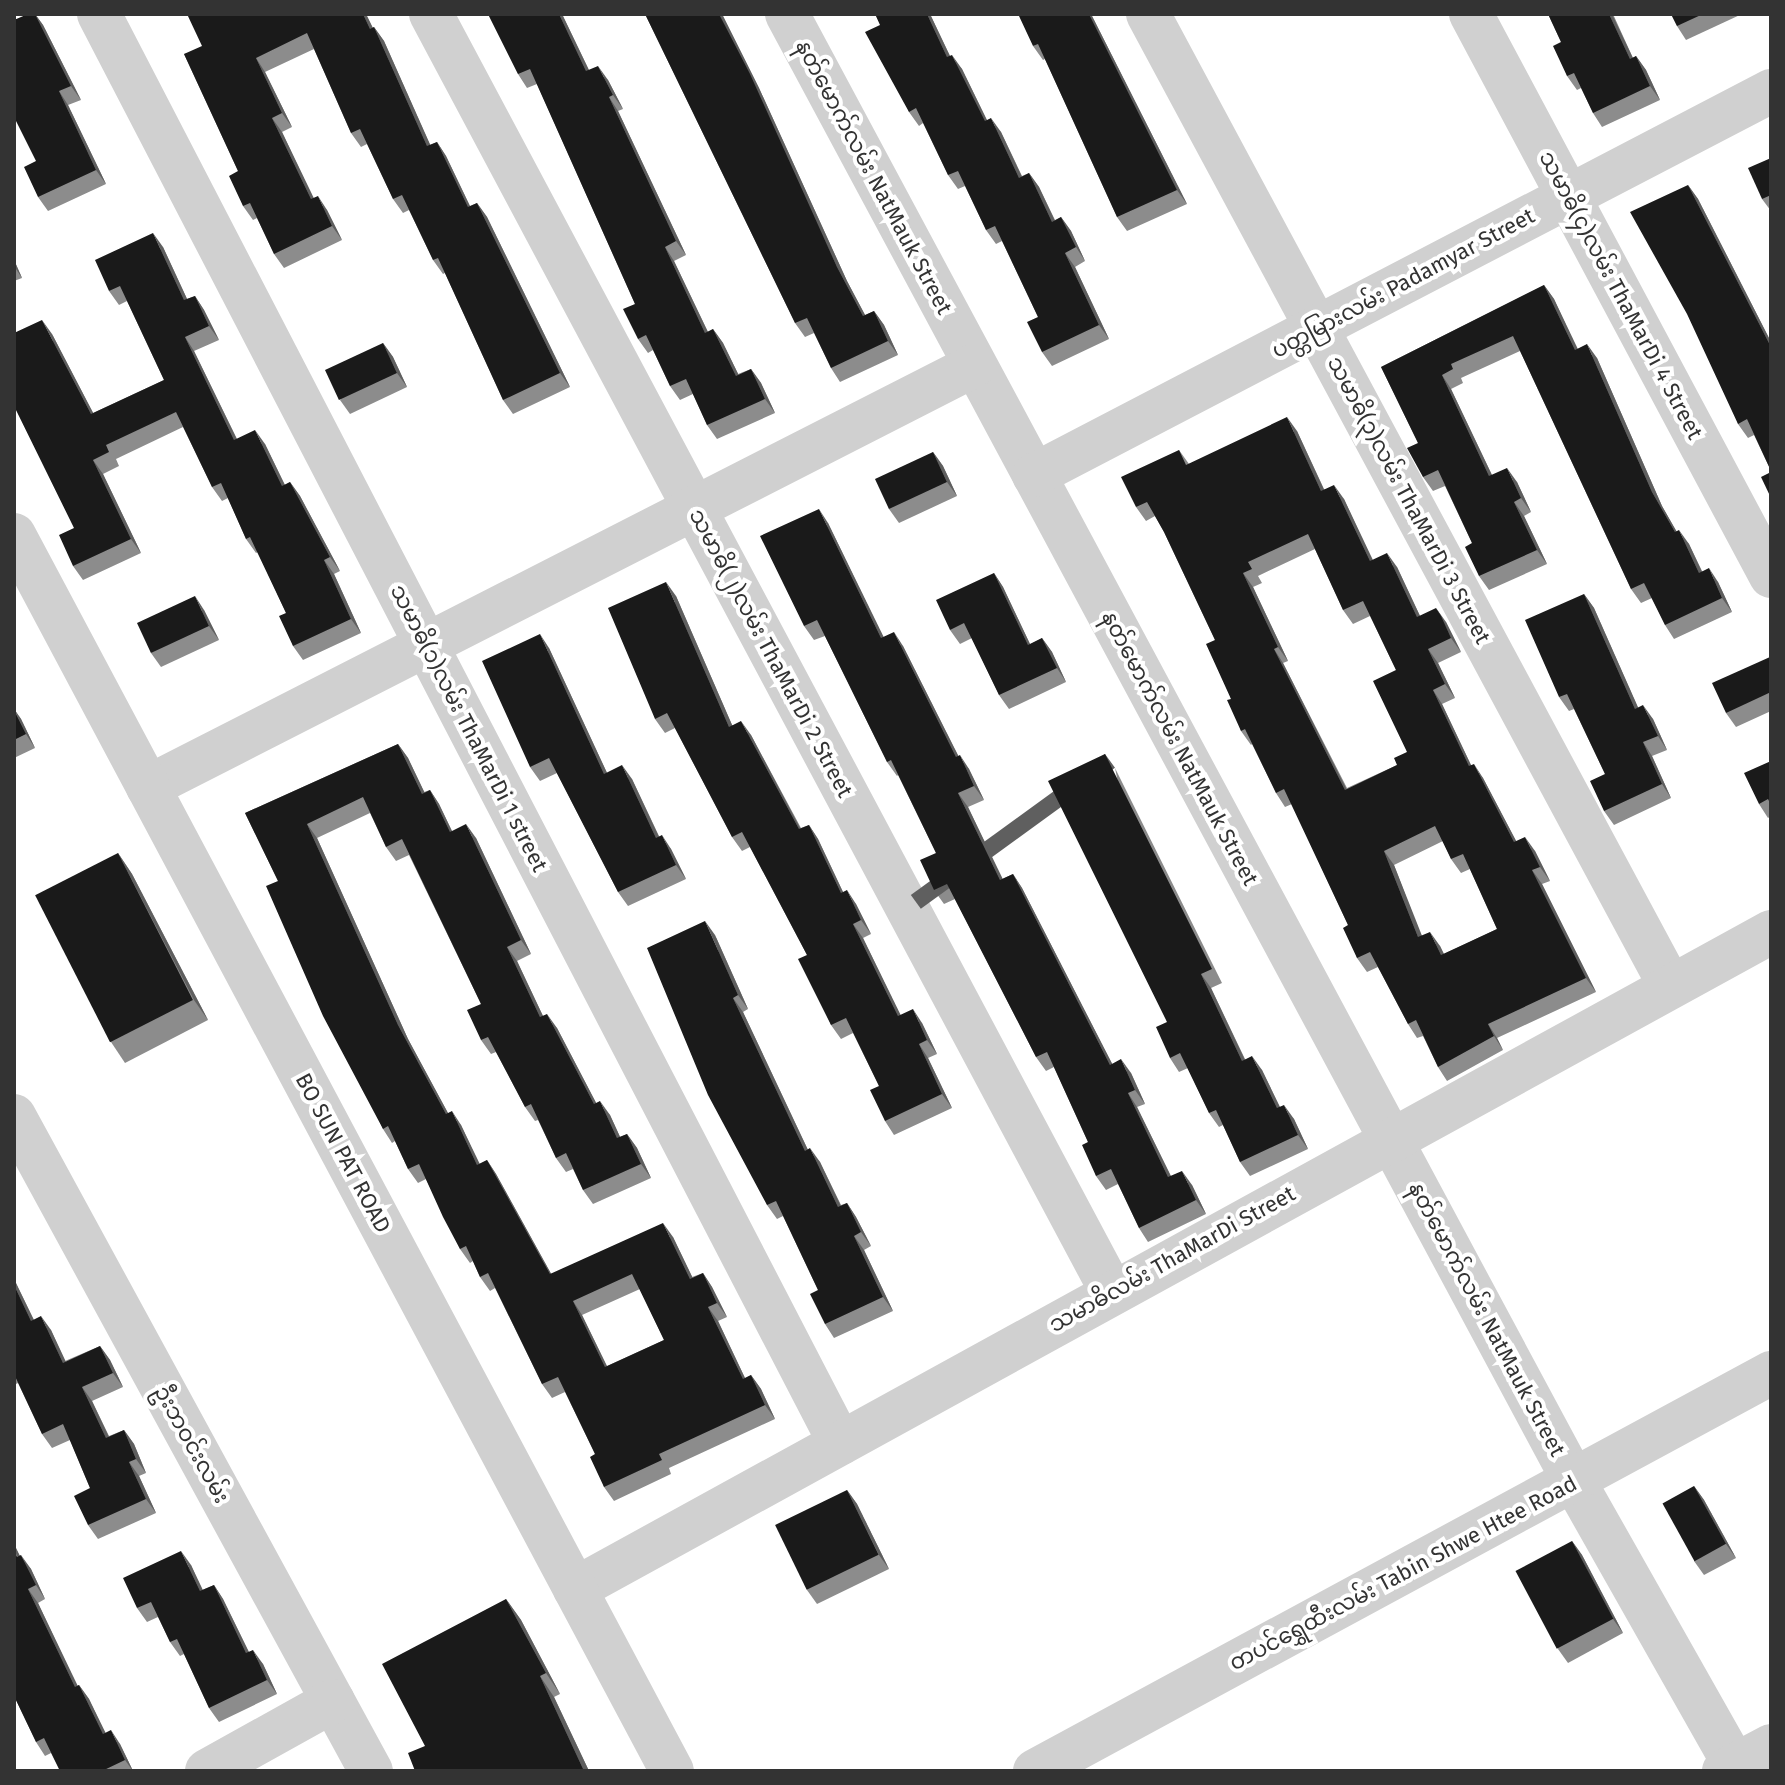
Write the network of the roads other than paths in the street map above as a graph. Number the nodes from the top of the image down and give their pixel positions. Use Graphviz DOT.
graph roads {
  1 [pos="99,14"];
  2 [pos="431,14"];
  3 [pos="787,14"];
  4 [pos="1148,14"];
  5 [pos="1471,14"];
  6 [pos="1771,91"];
  7 [pos="1569,197"];
  8 [pos="1317,328"];
  9 [pos="975,365"];
  10 [pos="1034,475"];
  11 [pos="695,509"];
  12 [pos="14,535"];
  13 [pos="1771,576"];
  14 [pos="426,646"];
  15 [pos="148,787"];
  16 [pos="1771,932"];
  17 [pos="1670,986"];
  18 [pos="14,1116"];
  19 [pos="1390,1138"];
  20 [pos="1112,1292"];
  21 [pos="1771,1373"];
  22 [pos="840,1443"];
  23 [pos="1574,1481"];
  24 [pos="575,1589"];
  25 [pos="333,1701"];
  26 [pos="1743,1761"];
  27 [pos="1041,1770"];
  28 [pos="207,1771"];
  29 [pos="371,1771"];
  30 [pos="672,1771"];
  1 -- 14 [label="street, သမာဓိ(၁)လမ်း ThaMarDi 1 street"];
  2 -- 11 [label="street, သမာဓိ(၂)လမ်း ThaMarDi 2 Street"];
  3 -- 9 [label="street, နတ်မောက်လမ်း NatMauk Street"];
  4 -- 8 [label="street, သမာဓိ(၃)လမ်း ThaMarDi 3 Street"];
  5 -- 7 [label="street, သမာဓိ(၄)လမ်း ThaMarDi 4 Street"];
  6 -- 7 [label="street, ပတ္တမြားလမ်း Padamyar Street"];
  7 -- 8 [label="street, ပတ္တမြားလမ်း Padamyar Street"];
  7 -- 13 [label="street, သမာဓိ(၄)လမ်း ThaMarDi 4 Street"];
  8 -- 10 [label="street, ပတ္တမြားလမ်း Padamyar Street"];
  8 -- 17 [label="street, သမာဓိ(၃)လမ်း ThaMarDi 3 Street"];
  9 -- 10 [label="street, နတ်မောက်လမ်း NatMauk Street"];
  9 -- 11 [label="street"];
  10 -- 19 [label="street, နတ်မောက်လမ်း NatMauk Street"];
  11 -- 14 [label="street"];
  11 -- 20 [label="street, သမာဓိ(၂)လမ်း ThaMarDi 2 Street"];
  12 -- 15 [label="street, BO SUN PAT ROAD"];
  14 -- 15 [label="street"];
  14 -- 22 [label="street, သမာဓိ(၁)လမ်း ThaMarDi 1 street"];
  15 -- 24 [label="street, BO SUN PAT ROAD"];
  16 -- 17 [label="street, သမာဓိလမ်း ThaMarDi Street"];
  17 -- 19 [label="street, သမာဓိလမ်း ThaMarDi Street"];
  18 -- 25 [label="street, ဦးဘဝင်းလမ်း"];
  19 -- 20 [label="street, သမာဓိလမ်း ThaMarDi Street"];
  19 -- 23 [label="street, နတ်မောက်လမ်း NatMauk Street"];
  20 -- 22 [label="street, သမာဓိလမ်း ThaMarDi Street"];
  21 -- 23 [label="street, တပင်ရွှေထီးလမ်း Tabin Shwe Htee Road"];
  22 -- 24 [label="street, သမာဓိလမ်း ThaMarDi Street"];
  23 -- 26 [label="street, နတ်မောက်လမ်း NatMauk Street"];
  23 -- 27 [label="street, တပင်ရွှေထီးလမ်း Tabin Shwe Htee Road"];
  24 -- 30 [label="street, BO SUN PAT ROAD"];
  25 -- 28 [label="street"];
  25 -- 29 [label="street, ဦးဘဝင်းလမ်း"];
}
